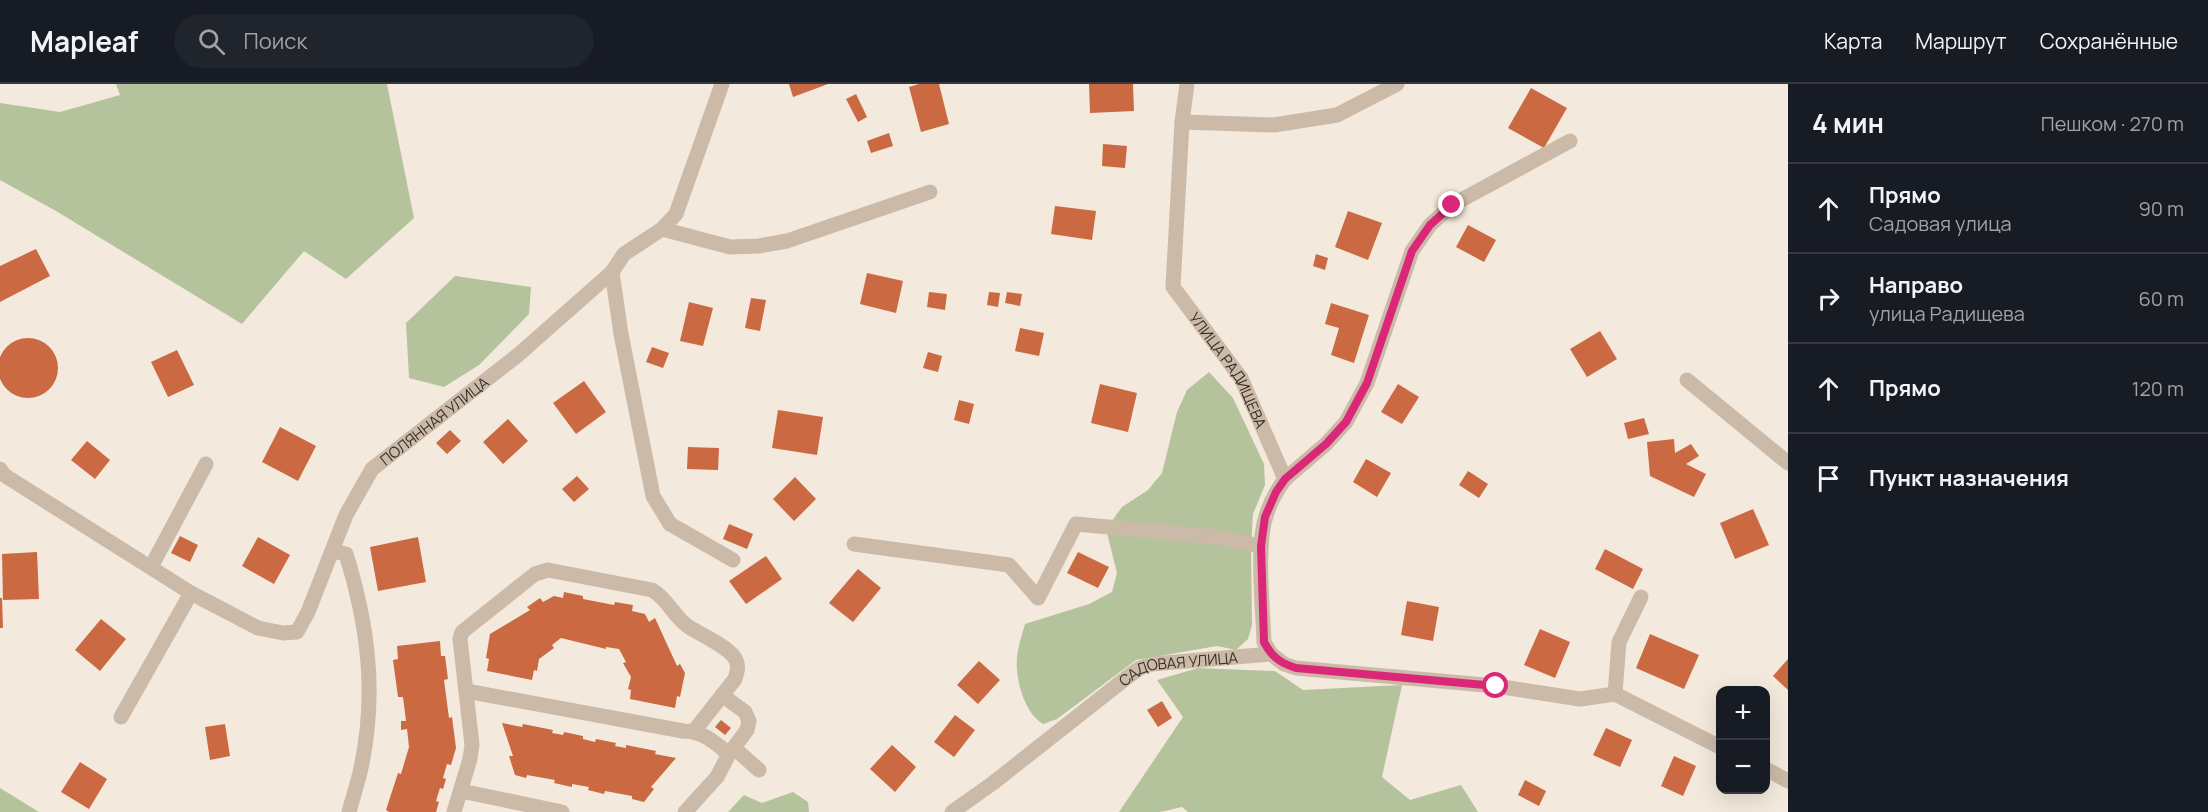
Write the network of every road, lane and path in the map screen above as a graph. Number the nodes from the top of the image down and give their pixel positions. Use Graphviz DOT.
graph roads {
  1 [pos="722,84"];
  2 [pos="1187,84"];
  3 [pos="1396,84"];
  4 [pos="1182,122"];
  5 [pos="1570,141"];
  6 [pos="930,192"];
  7 [pos="662,229"];
  8 [pos="612,272"];
  9 [pos="1687,380"];
  10 [pos="1788,463"];
  11 [pos="206,464"];
  12 [pos="0,469"];
  13 [pos="1285,479"];
  14 [pos="854,544"];
  15 [pos="1261,546"];
  16 [pos="333,551"];
  17 [pos="733,560"];
  18 [pos="151,567"];
  19 [pos="191,593"];
  20 [pos="1641,597"];
  21 [pos="1271,654"];
  22 [pos="466,691"];
  23 [pos="722,694"];
  24 [pos="1616,694"];
  25 [pos="121,717"];
  26 [pos="694,731"];
  27 [pos="1716,745"];
  28 [pos="731,751"];
  29 [pos="759,770"];
  30 [pos="1770,771"];
  31 [pos="1788,780"];
  32 [pos="460,790"];
  33 [pos="349,812"];
  34 [pos="454,812"];
  35 [pos="562,812"];
  36 [pos="685,812"];
  37 [pos="952,812"];
  1 -- 7 [label="street, ПОЛЯННАЯ УЛИЦА"];
  2 -- 4 [label="street, УЛИЦА РАДИЩЕВА"];
  3 -- 4 [label="street"];
  4 -- 13 [label="street, УЛИЦА РАДИЩЕВА"];
  5 -- 13 [label="street"];
  6 -- 7 [label="street"];
  7 -- 8 [label="street, ПОЛЯННАЯ УЛИЦА"];
  8 -- 16 [label="street, ПОЛЯННАЯ УЛИЦА"];
  8 -- 17 [label="street"];
  9 -- 10 [label="street"];
  11 -- 18 [label="street"];
  12 -- 18 [label="street, ПОЛЯННАЯ УЛИЦА"];
  13 -- 15 [label="street"];
  14 -- 15 [label="street"];
  15 -- 21 [label="street"];
  16 -- 19 [label="street, ПОЛЯННАЯ УЛИЦА"];
  16 -- 33 [label="street"];
  18 -- 19 [label="street, ПОЛЯННАЯ УЛИЦА"];
  19 -- 25 [label="street"];
  20 -- 24 [label="street"];
  21 -- 24 [label="street"];
  21 -- 37 [label="street, САДОВАЯ УЛИЦА"];
  22 -- 23 [label="street"];
  22 -- 26 [label="street"];
  22 -- 32 [label="street"];
  23 -- 26 [label="street"];
  23 -- 28 [label="street"];
  24 -- 27 [label="street"];
  26 -- 28 [label="street"];
  28 -- 29 [label="street"];
  28 -- 36 [label="street"];
  30 -- 31 [label="street"];
  32 -- 34 [label="street"];
  32 -- 35 [label="street"];
}
